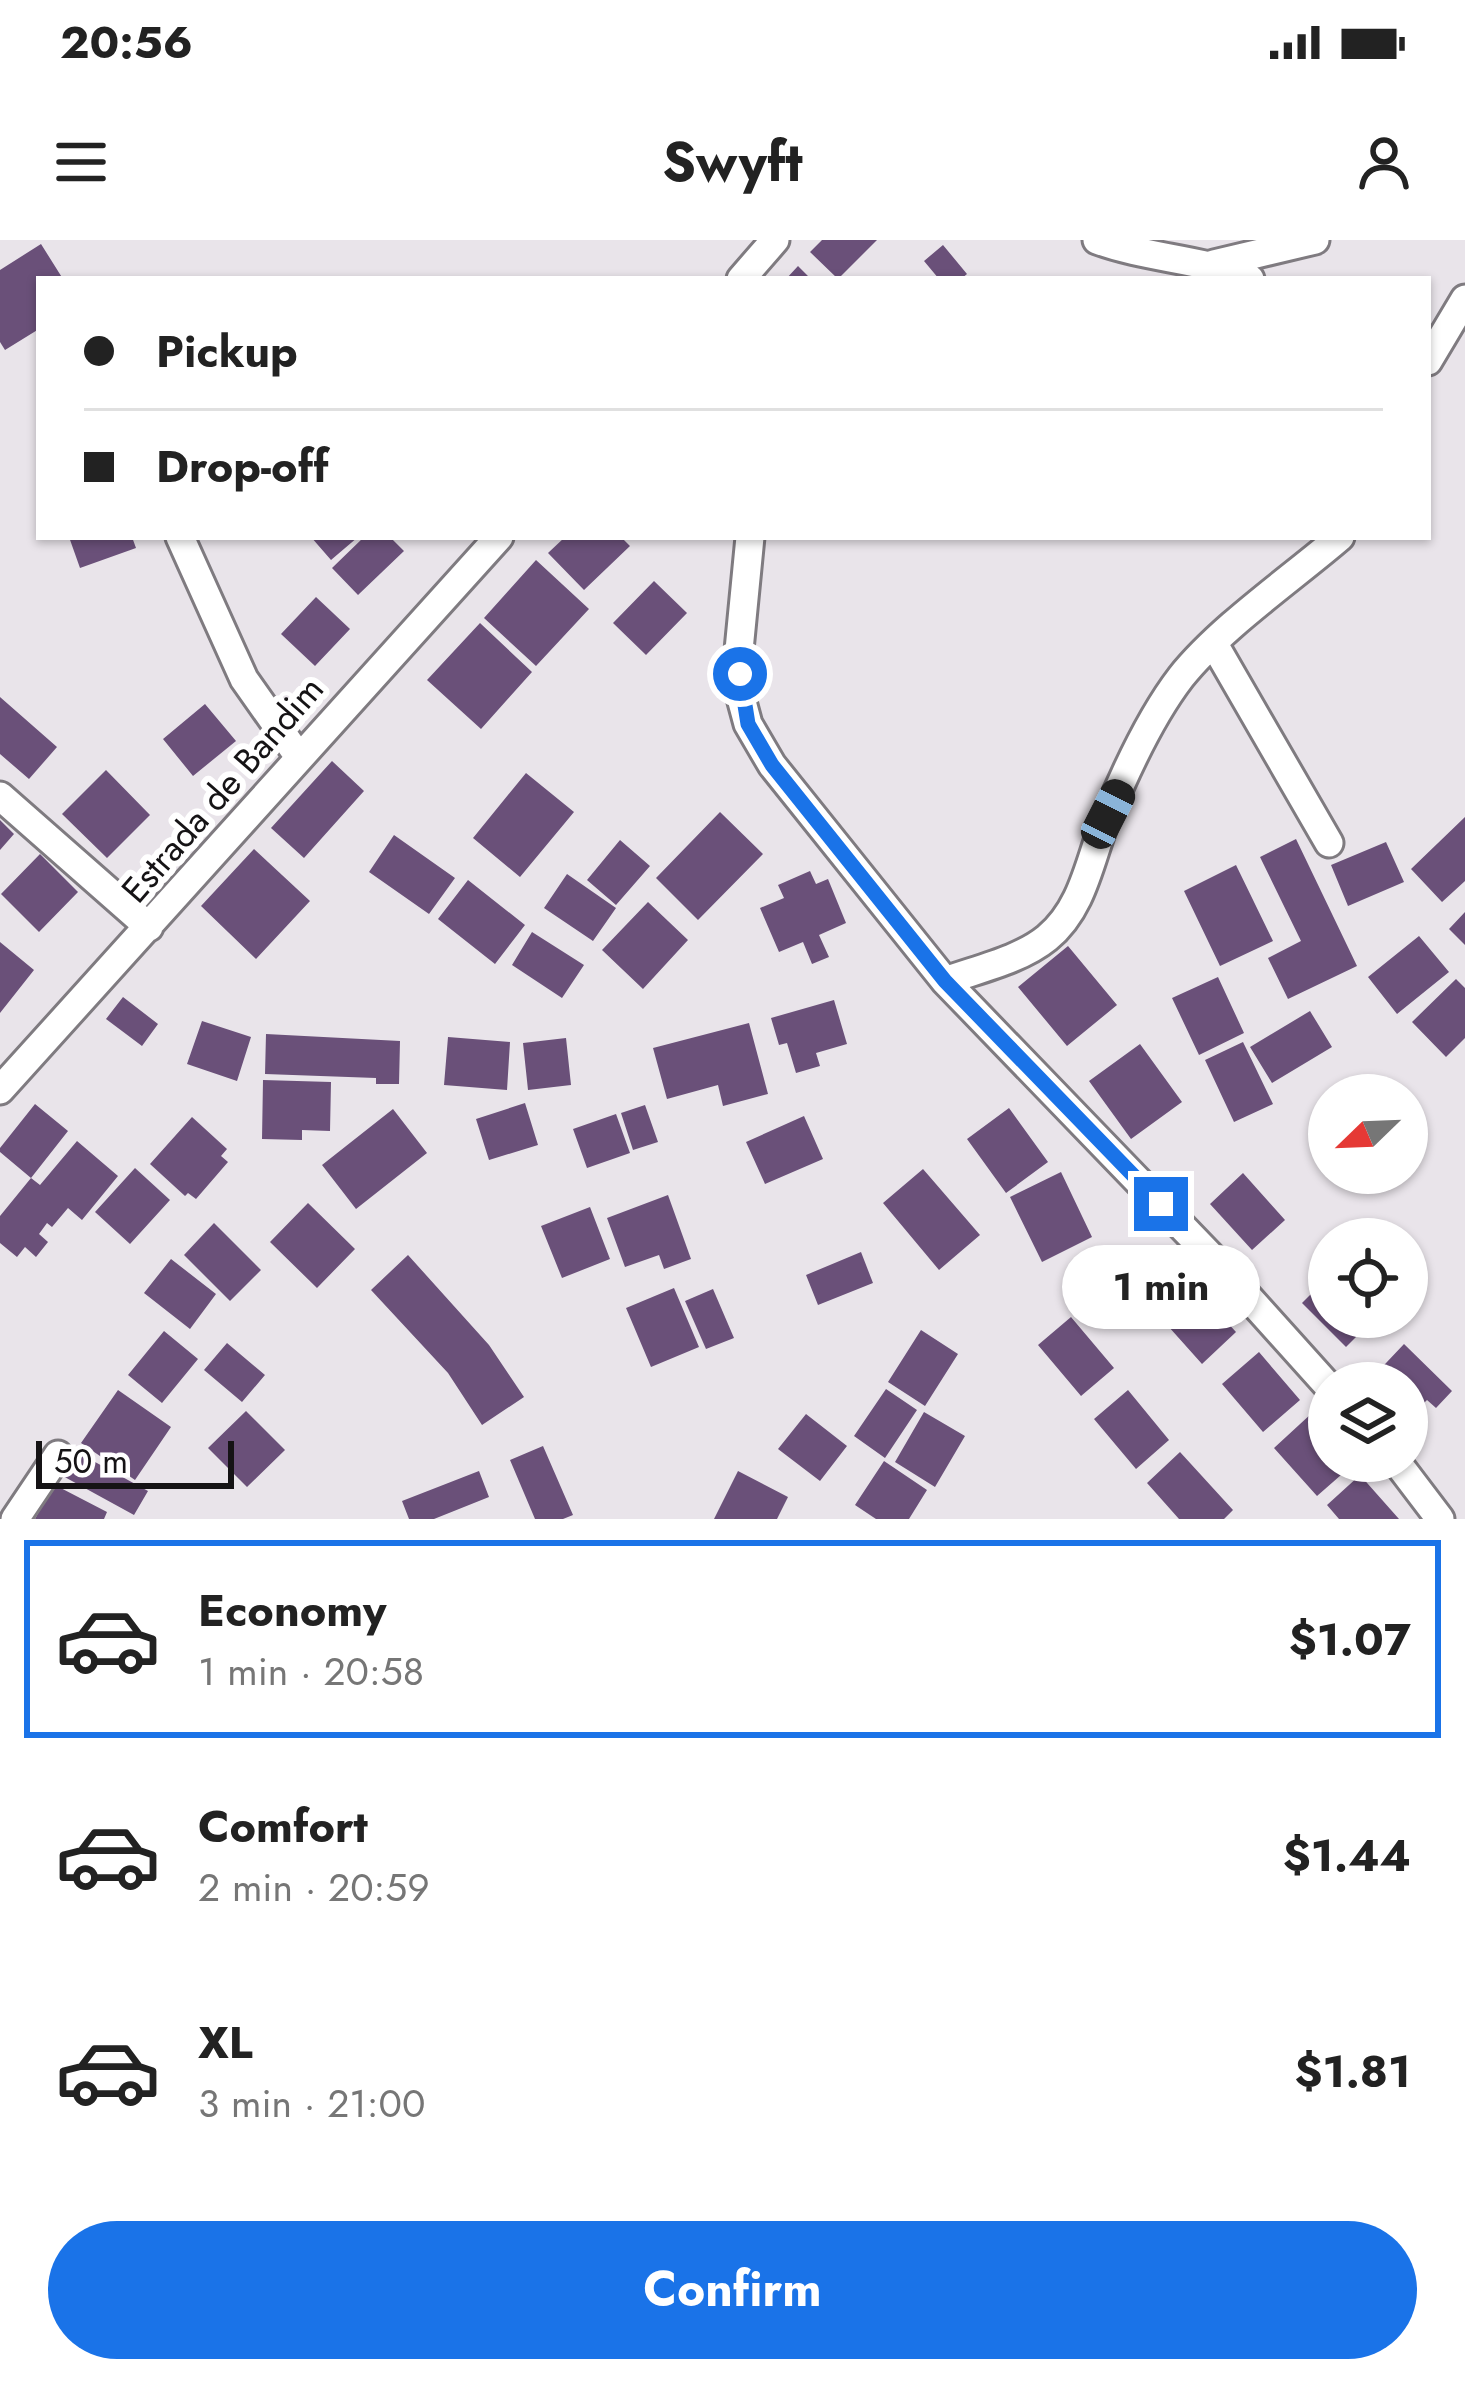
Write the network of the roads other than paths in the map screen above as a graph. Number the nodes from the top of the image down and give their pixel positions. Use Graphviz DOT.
graph roads {
  1 [pos="775,240"];
  2 [pos="1097,240"];
  3 [pos="1315,240"];
  4 [pos="1214,264"];
  5 [pos="744,276"];
  6 [pos="1243,276"];
  7 [pos="1465,299"];
  8 [pos="1431,357"];
  9 [pos="181,540"];
  10 [pos="496,540"];
  11 [pos="750,540"];
  12 [pos="1336,540"];
  13 [pos="1214,644"];
  14 [pos="299,757"];
  15 [pos="0,796"];
  16 [pos="1329,842"];
  17 [pos="148,927"];
  18 [pos="945,981"];
  19 [pos="0,1090"];
  20 [pos="1308,1364"];
  21 [pos="58,1455"];
  22 [pos="1412,1482"];
  23 [pos="15,1519"];
  24 [pos="1440,1519"];
  1 -- 5 [label="street"];
  2 -- 4 [label="street"];
  3 -- 4 [label="street"];
  4 -- 6 [label="street"];
  7 -- 8 [label="street"];
  9 -- 14 [label="street"];
  10 -- 14 [label="street, Estrada de Bandim"];
  11 -- 18 [label="street"];
  12 -- 13 [label="street"];
  13 -- 16 [label="street"];
  13 -- 18 [label="street"];
  14 -- 17 [label="street, Estrada de Bandim"];
  15 -- 17 [label="street"];
  17 -- 19 [label="street, Estrada de Bandim"];
  18 -- 20 [label="street"];
  21 -- 23 [label="street"];
  22 -- 24 [label="street"];
}
